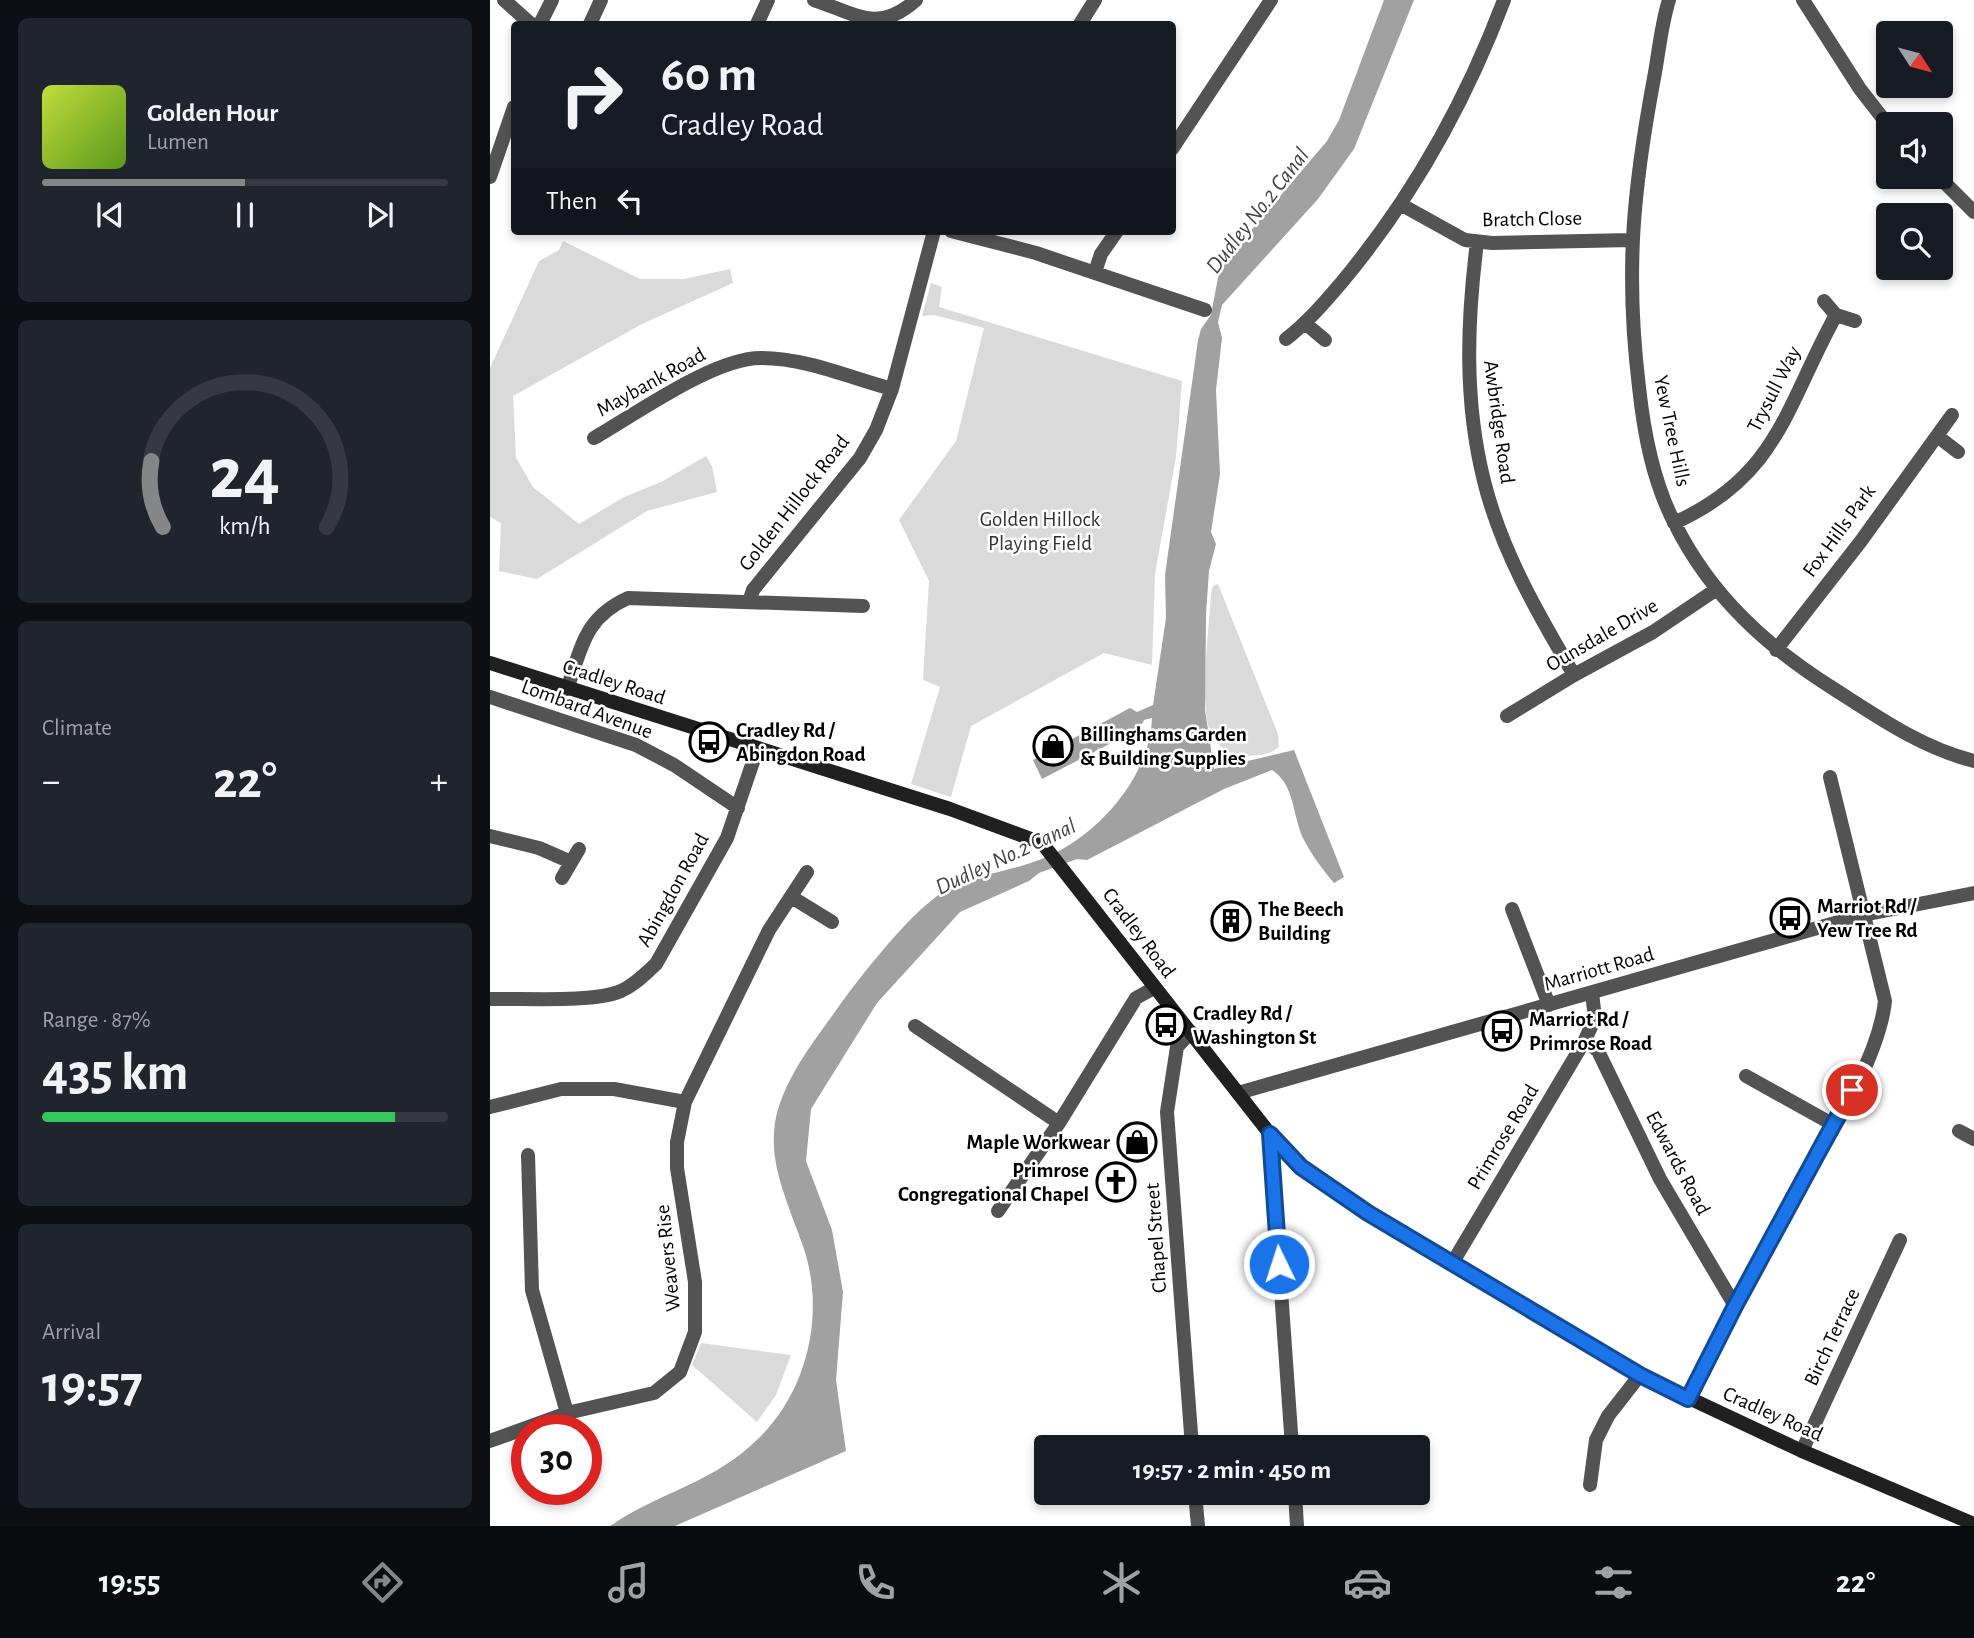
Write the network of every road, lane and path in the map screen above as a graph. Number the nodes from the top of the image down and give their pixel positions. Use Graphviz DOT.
graph roads {
  1 [pos="504,0"];
  2 [pos="552,0"];
  3 [pos="601,0"];
  4 [pos="768,0"];
  5 [pos="814,0"];
  6 [pos="916,0"];
  7 [pos="1095,0"];
  8 [pos="1271,0"];
  9 [pos="1504,0"];
  10 [pos="1669,0"];
  11 [pos="1803,0"];
  12 [pos="528,21"];
  13 [pos="542,21"];
  14 [pos="591,21"];
  15 [pos="758,21"];
  16 [pos="1082,21"];
  17 [pos="1878,112"];
  18 [pos="511,116"];
  19 [pos="1176,143"];
  20 [pos="490,177"];
  21 [pos="1951,189"];
  22 [pos="1400,204"];
  23 [pos="1974,212"];
  24 [pos="933,235"];
  25 [pos="966,235"];
  26 [pos="1114,235"];
  27 [pos="1631,240"];
  28 [pos="1477,242"];
  29 [pos="1095,272"];
  30 [pos="1824,301"];
  31 [pos="1205,310"];
  32 [pos="1836,315"];
  33 [pos="1855,321"];
  34 [pos="1306,324"];
  35 [pos="1286,339"];
  36 [pos="1325,340"];
  37 [pos="892,389"];
  38 [pos="1952,415"];
  39 [pos="1937,436"];
  40 [pos="594,438"];
  41 [pos="1958,452"];
  42 [pos="1674,523"];
  43 [pos="1717,589"];
  44 [pos="749,602"];
  45 [pos="863,606"];
  46 [pos="1776,650"];
  47 [pos="490,663"];
  48 [pos="1574,675"];
  49 [pos="567,689"];
  50 [pos="490,697"];
  51 [pos="1507,716"];
  52 [pos="757,750"];
  53 [pos="1974,761"];
  54 [pos="1830,778"];
  55 [pos="738,808"];
  56 [pos="490,836"];
  57 [pos="579,849"];
  58 [pos="571,862"];
  59 [pos="807,872"];
  60 [pos="562,878"];
  61 [pos="1974,893"];
  62 [pos="793,898"];
  63 [pos="1512,909"];
  64 [pos="1863,915"];
  65 [pos="832,922"];
  66 [pos="1154,988"];
  67 [pos="1592,993"];
  68 [pos="490,999"];
  69 [pos="1549,1005"];
  70 [pos="915,1026"];
  71 [pos="1191,1032"];
  72 [pos="1585,1040"];
  73 [pos="1746,1076"];
  74 [pos="1238,1093"];
  75 [pos="685,1102"];
  76 [pos="490,1107"];
  77 [pos="1059,1123"];
  78 [pos="1834,1125"];
  79 [pos="1959,1131"];
  80 [pos="1270,1134"];
  81 [pos="1974,1139"];
  82 [pos="528,1155"];
  83 [pos="998,1211"];
  84 [pos="1900,1240"];
  85 [pos="1453,1262"];
  86 [pos="1735,1306"];
  87 [pos="1640,1375"];
  88 [pos="1688,1399"];
  89 [pos="567,1413"];
  90 [pos="1191,1435"];
  91 [pos="1291,1435"];
  92 [pos="490,1441"];
  93 [pos="1802,1451"];
  94 [pos="1590,1485"];
  95 [pos="1196,1505"];
  96 [pos="1296,1505"];
  97 [pos="1974,1524"];
  98 [pos="1198,1526"];
  99 [pos="1297,1526"];
  1 -- 12 [label="street"];
  2 -- 13 [label="street"];
  3 -- 14 [label="street"];
  4 -- 15 [label="street"];
  5 -- 6 [label="street"];
  7 -- 16 [label="street"];
  8 -- 19 [label="street"];
  9 -- 22 [label="street"];
  10 -- 27 [label="street, Yew Tree Hills"];
  11 -- 17 [label="street"];
  18 -- 20 [label="street"];
  21 -- 23 [label="street"];
  22 -- 28 [label="street, Bratch Close"];
  22 -- 34 [label="street"];
  24 -- 37 [label="street, Golden Hillock Road"];
  25 -- 29 [label="street"];
  26 -- 29 [label="street"];
  27 -- 28 [label="street, Bratch Close"];
  27 -- 42 [label="street, Yew Tree Hills"];
  28 -- 48 [label="street, Awbridge Road"];
  29 -- 31 [label="street"];
  30 -- 32 [label="street"];
  32 -- 33 [label="street"];
  32 -- 42 [label="street, Trysull Way"];
  34 -- 35 [label="street"];
  34 -- 36 [label="street"];
  37 -- 40 [label="street, Maybank Road"];
  37 -- 44 [label="street, Golden Hillock Road"];
  38 -- 39 [label="street, Fox Hills Park"];
  39 -- 41 [label="street"];
  39 -- 46 [label="street, Fox Hills Park"];
  42 -- 43 [label="street, Yew Tree Hills"];
  43 -- 46 [label="street, Yew Tree Hills"];
  43 -- 48 [label="street, Ounsdale Drive"];
  44 -- 45 [label="street, Golden Hillock Road"];
  44 -- 49 [label="street, Golden Hillock Road"];
  46 -- 53 [label="street, Yew Tree Hills"];
  47 -- 49 [label="main road, Cradley Road"];
  48 -- 51 [label="street, Ounsdale Drive"];
  49 -- 52 [label="main road, Cradley Road"];
  50 -- 55 [label="street, Lombard Avenue"];
  52 -- 55 [label="street, Abingdon Road"];
  52 -- 66 [label="main road, Cradley Road"];
  54 -- 64 [label="street"];
  55 -- 68 [label="street, Abingdon Road"];
  56 -- 58 [label="street"];
  57 -- 58 [label="street"];
  58 -- 60 [label="street"];
  59 -- 62 [label="street, Weavers Rise"];
  61 -- 64 [label="street, Marriott Road"];
  62 -- 65 [label="street"];
  62 -- 75 [label="street, Weavers Rise"];
  63 -- 69 [label="street"];
  64 -- 67 [label="street, Marriott Road"];
  64 -- 78 [label="street"];
  66 -- 71 [label="main road, Cradley Road"];
  66 -- 77 [label="street"];
  67 -- 69 [label="street, Marriott Road"];
  67 -- 72 [label="street, Primrose Road"];
  69 -- 74 [label="street, Marriott Road"];
  70 -- 77 [label="street"];
  71 -- 74 [label="main road, Cradley Road"];
  71 -- 90 [label="street, Chapel Street"];
  72 -- 85 [label="street, Primrose Road"];
  72 -- 86 [label="street, Edwards Road"];
  73 -- 78 [label="street"];
  74 -- 80 [label="main road, Cradley Road"];
  75 -- 76 [label="street"];
  75 -- 89 [label="street, Weavers Rise"];
  77 -- 83 [label="street"];
  78 -- 86 [label="street"];
  79 -- 81 [label="street"];
  80 -- 85 [label="main road, Cradley Road"];
  80 -- 91 [label="street"];
  82 -- 89 [label="street"];
  84 -- 93 [label="street, Birch Terrace"];
  85 -- 87 [label="main road, Cradley Road"];
  86 -- 88 [label="street"];
  87 -- 88 [label="main road, Cradley Road"];
  87 -- 94 [label="street"];
  88 -- 93 [label="main road, Cradley Road"];
  89 -- 92 [label="street, Weavers Rise"];
  93 -- 97 [label="main road, Cradley Road"];
  95 -- 98 [label="street"];
  96 -- 99 [label="street"];
}
